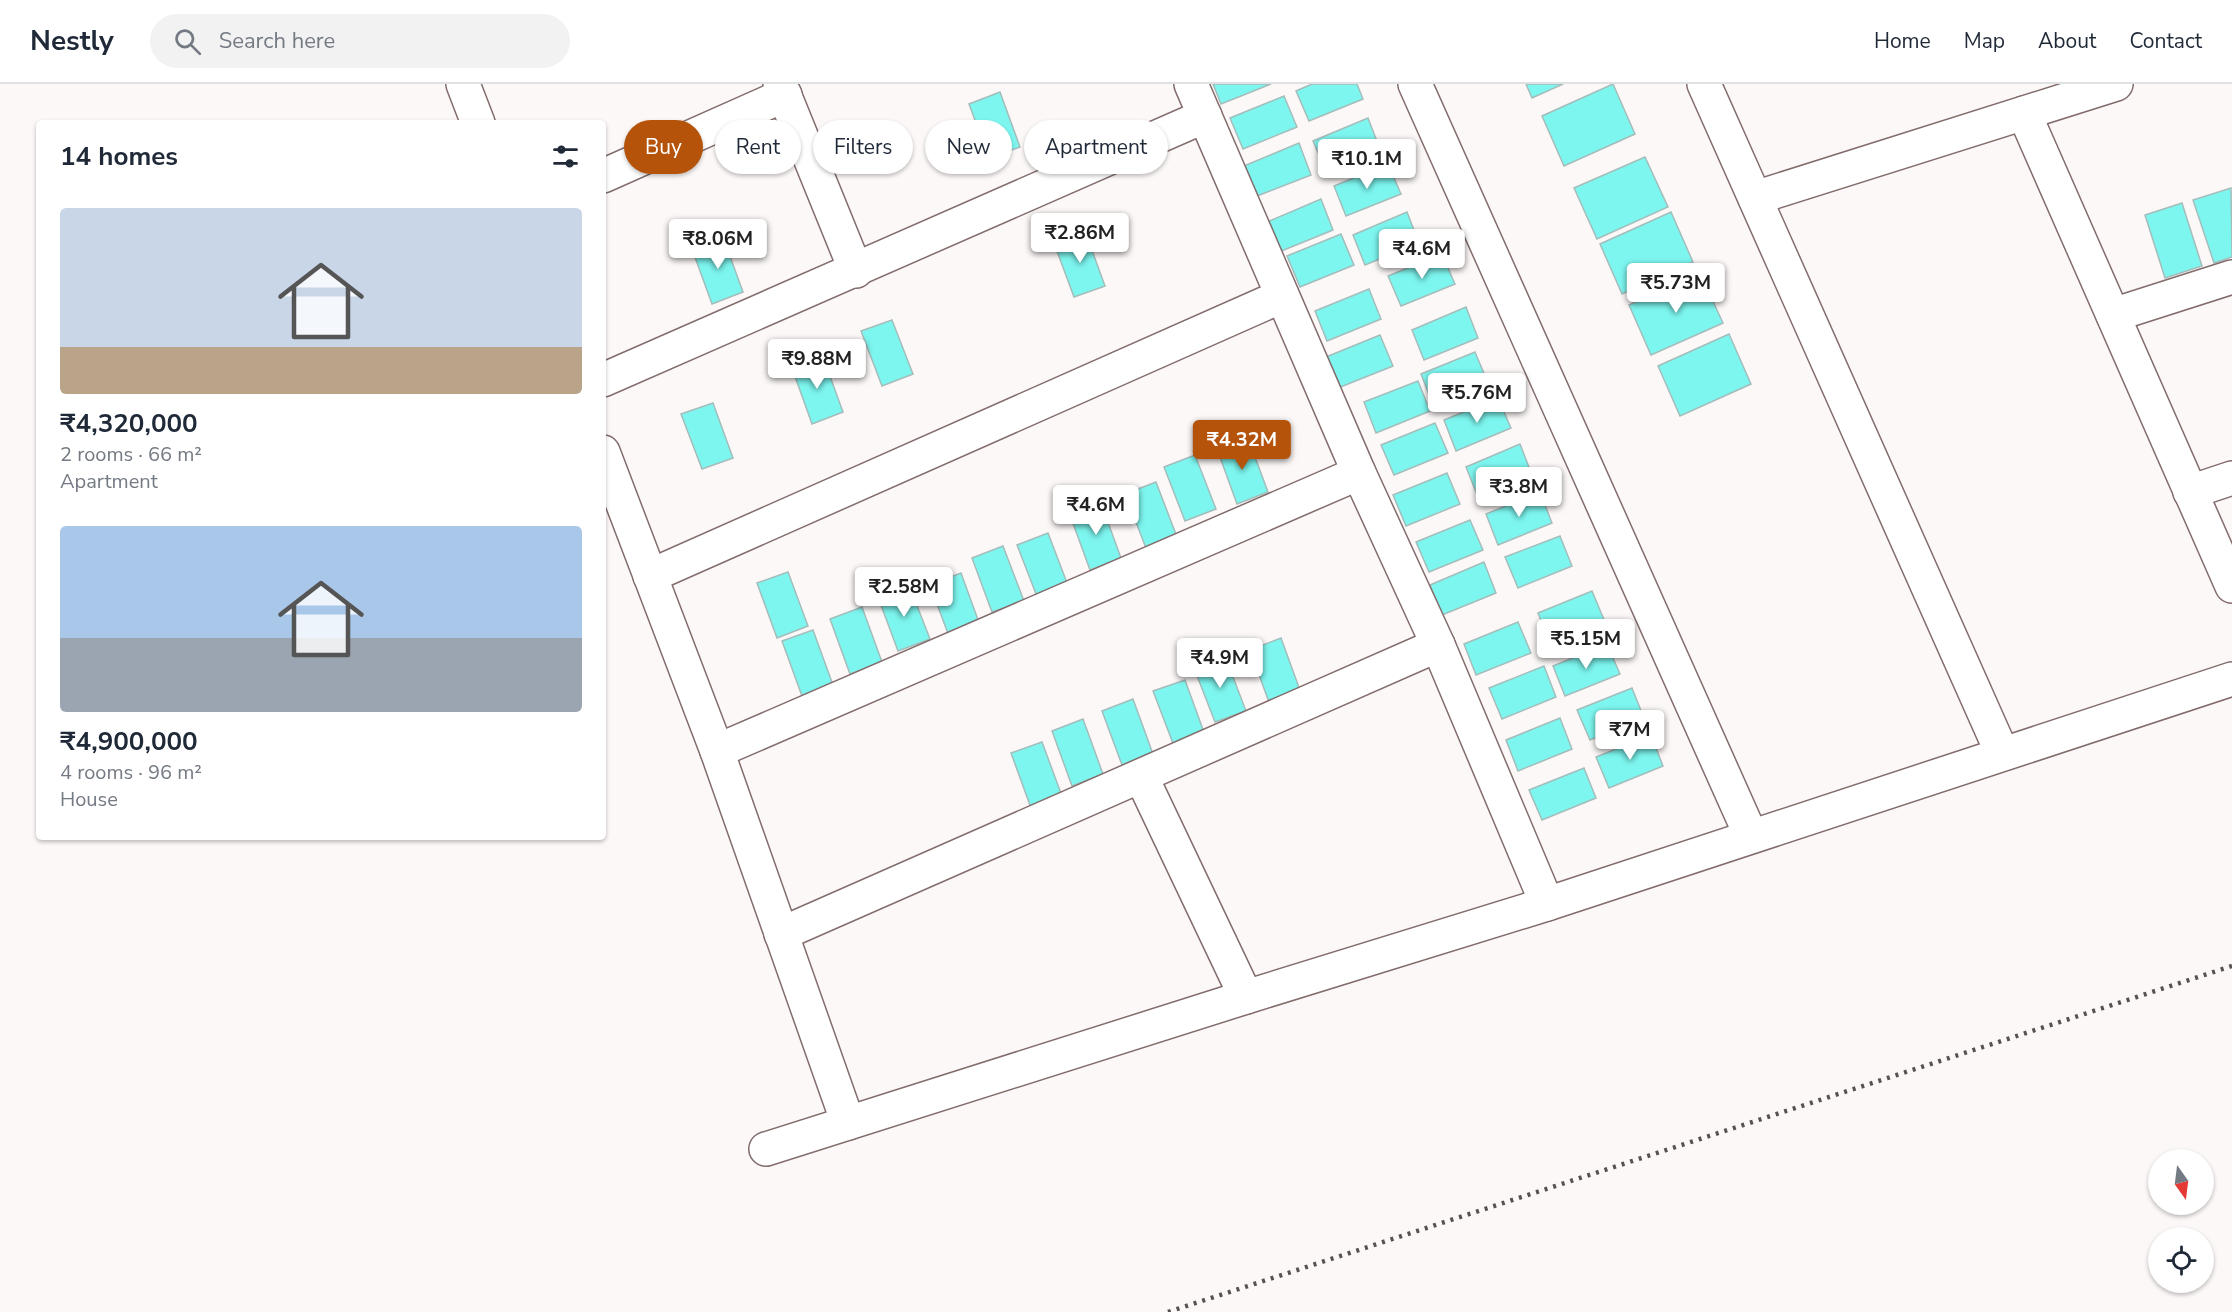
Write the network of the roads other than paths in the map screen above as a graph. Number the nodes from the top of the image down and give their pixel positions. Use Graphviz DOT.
graph roads {
  1 [pos="463,84"];
  2 [pos="1191,84"];
  3 [pos="1415,84"];
  4 [pos="1704,84"];
  5 [pos="2116,84"];
  6 [pos="782,90"];
  7 [pos="2024,113"];
  8 [pos="1205,116"];
  9 [pos="477,120"];
  10 [pos="606,175"];
  11 [pos="1755,198"];
  12 [pos="856,270"];
  13 [pos="2232,277"];
  14 [pos="1282,296"];
  15 [pos="2113,315"];
  16 [pos="606,379"];
  17 [pos="606,460"];
  18 [pos="1359,474"];
  19 [pos="2232,478"];
  20 [pos="2190,492"];
  21 [pos="650,576"];
  22 [pos="2232,586"];
  23 [pos="1438,645"];
  24 [pos="2232,679"];
  25 [pos="717,751"];
  26 [pos="2002,753"];
  27 [pos="1141,776"];
  28 [pos="1751,836"];
  29 [pos="1547,904"];
  30 [pos="782,934"];
  31 [pos="1246,996"];
  32 [pos="848,1123"];
  33 [pos="766,1149"];
  1 -- 9 [label="street"];
  2 -- 8 [label="street"];
  3 -- 28 [label="street"];
  4 -- 11 [label="street"];
  5 -- 7 [label="street"];
  6 -- 10 [label="street"];
  6 -- 12 [label="street"];
  7 -- 11 [label="street"];
  7 -- 15 [label="street"];
  8 -- 12 [label="street"];
  8 -- 14 [label="street"];
  11 -- 26 [label="street"];
  12 -- 16 [label="street"];
  13 -- 15 [label="street"];
  14 -- 18 [label="street"];
  14 -- 21 [label="street"];
  15 -- 20 [label="street"];
  17 -- 21 [label="street"];
  18 -- 23 [label="street"];
  18 -- 25 [label="street"];
  19 -- 20 [label="street"];
  20 -- 22 [label="street"];
  21 -- 25 [label="street"];
  23 -- 27 [label="street"];
  23 -- 29 [label="street"];
  24 -- 26 [label="street"];
  25 -- 30 [label="street"];
  26 -- 28 [label="street"];
  27 -- 30 [label="street"];
  27 -- 31 [label="street"];
  28 -- 29 [label="street"];
  29 -- 31 [label="street"];
  30 -- 32 [label="street"];
  31 -- 32 [label="street"];
  32 -- 33 [label="street"];
}
